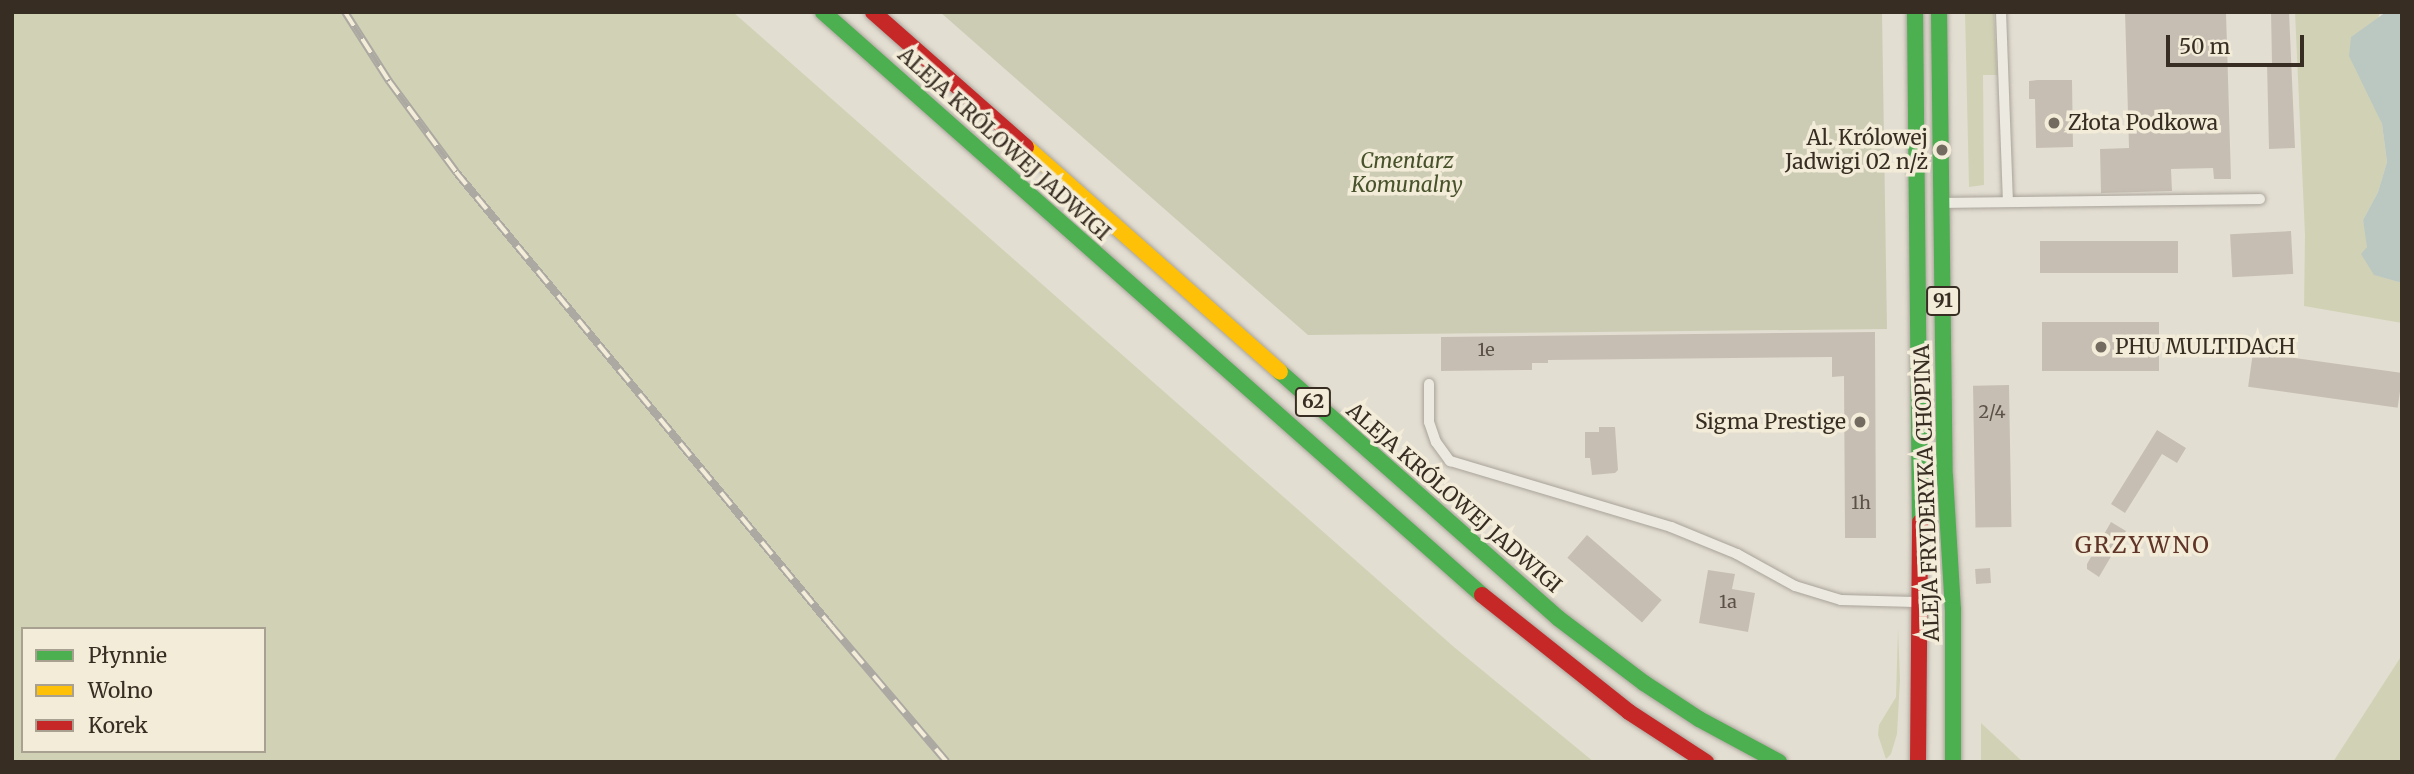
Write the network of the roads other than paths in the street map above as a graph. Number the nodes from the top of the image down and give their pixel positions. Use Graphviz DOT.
graph roads {
  1 [pos="823,12"];
  2 [pos="873,12"];
  3 [pos="1915,12"];
  4 [pos="1939,12"];
  5 [pos="2001,12"];
  6 [pos="2260,199"];
  7 [pos="2008,201"];
  8 [pos="1943,202"];
  9 [pos="1429,384"];
  10 [pos="1933,591"];
  11 [pos="1918,690"];
  12 [pos="1901,751"];
  13 [pos="1706,762"];
  14 [pos="1779,762"];
  15 [pos="1918,762"];
  16 [pos="1954,762"];
  1 -- 13 [label="main road, ALEJA KRÓLOWEJ JADWIGI / 62"];
  2 -- 14 [label="main road, ALEJA KRÓLOWEJ JADWIGI / 62"];
  3 -- 10 [label="main road, ALEJA FRYDERYKA CHOPINA / 91"];
  4 -- 8 [label="main road, ALEJA FRYDERYKA CHOPINA / 91"];
  5 -- 7 [label="lane"];
  6 -- 7 [label="lane"];
  7 -- 8 [label="lane"];
  8 -- 10 [label="main road, ALEJA FRYDERYKA CHOPINA / 91"];
  9 -- 10 [label="lane"];
  10 -- 11 [label="main road, ALEJA FRYDERYKA CHOPINA / 91"];
  10 -- 16 [label="main road, ALEJA FRYDERYKA CHOPINA / 91"];
  11 -- 12 [label="main road"];
  11 -- 15 [label="main road, ALEJA FRYDERYKA CHOPINA / 91"];
}
